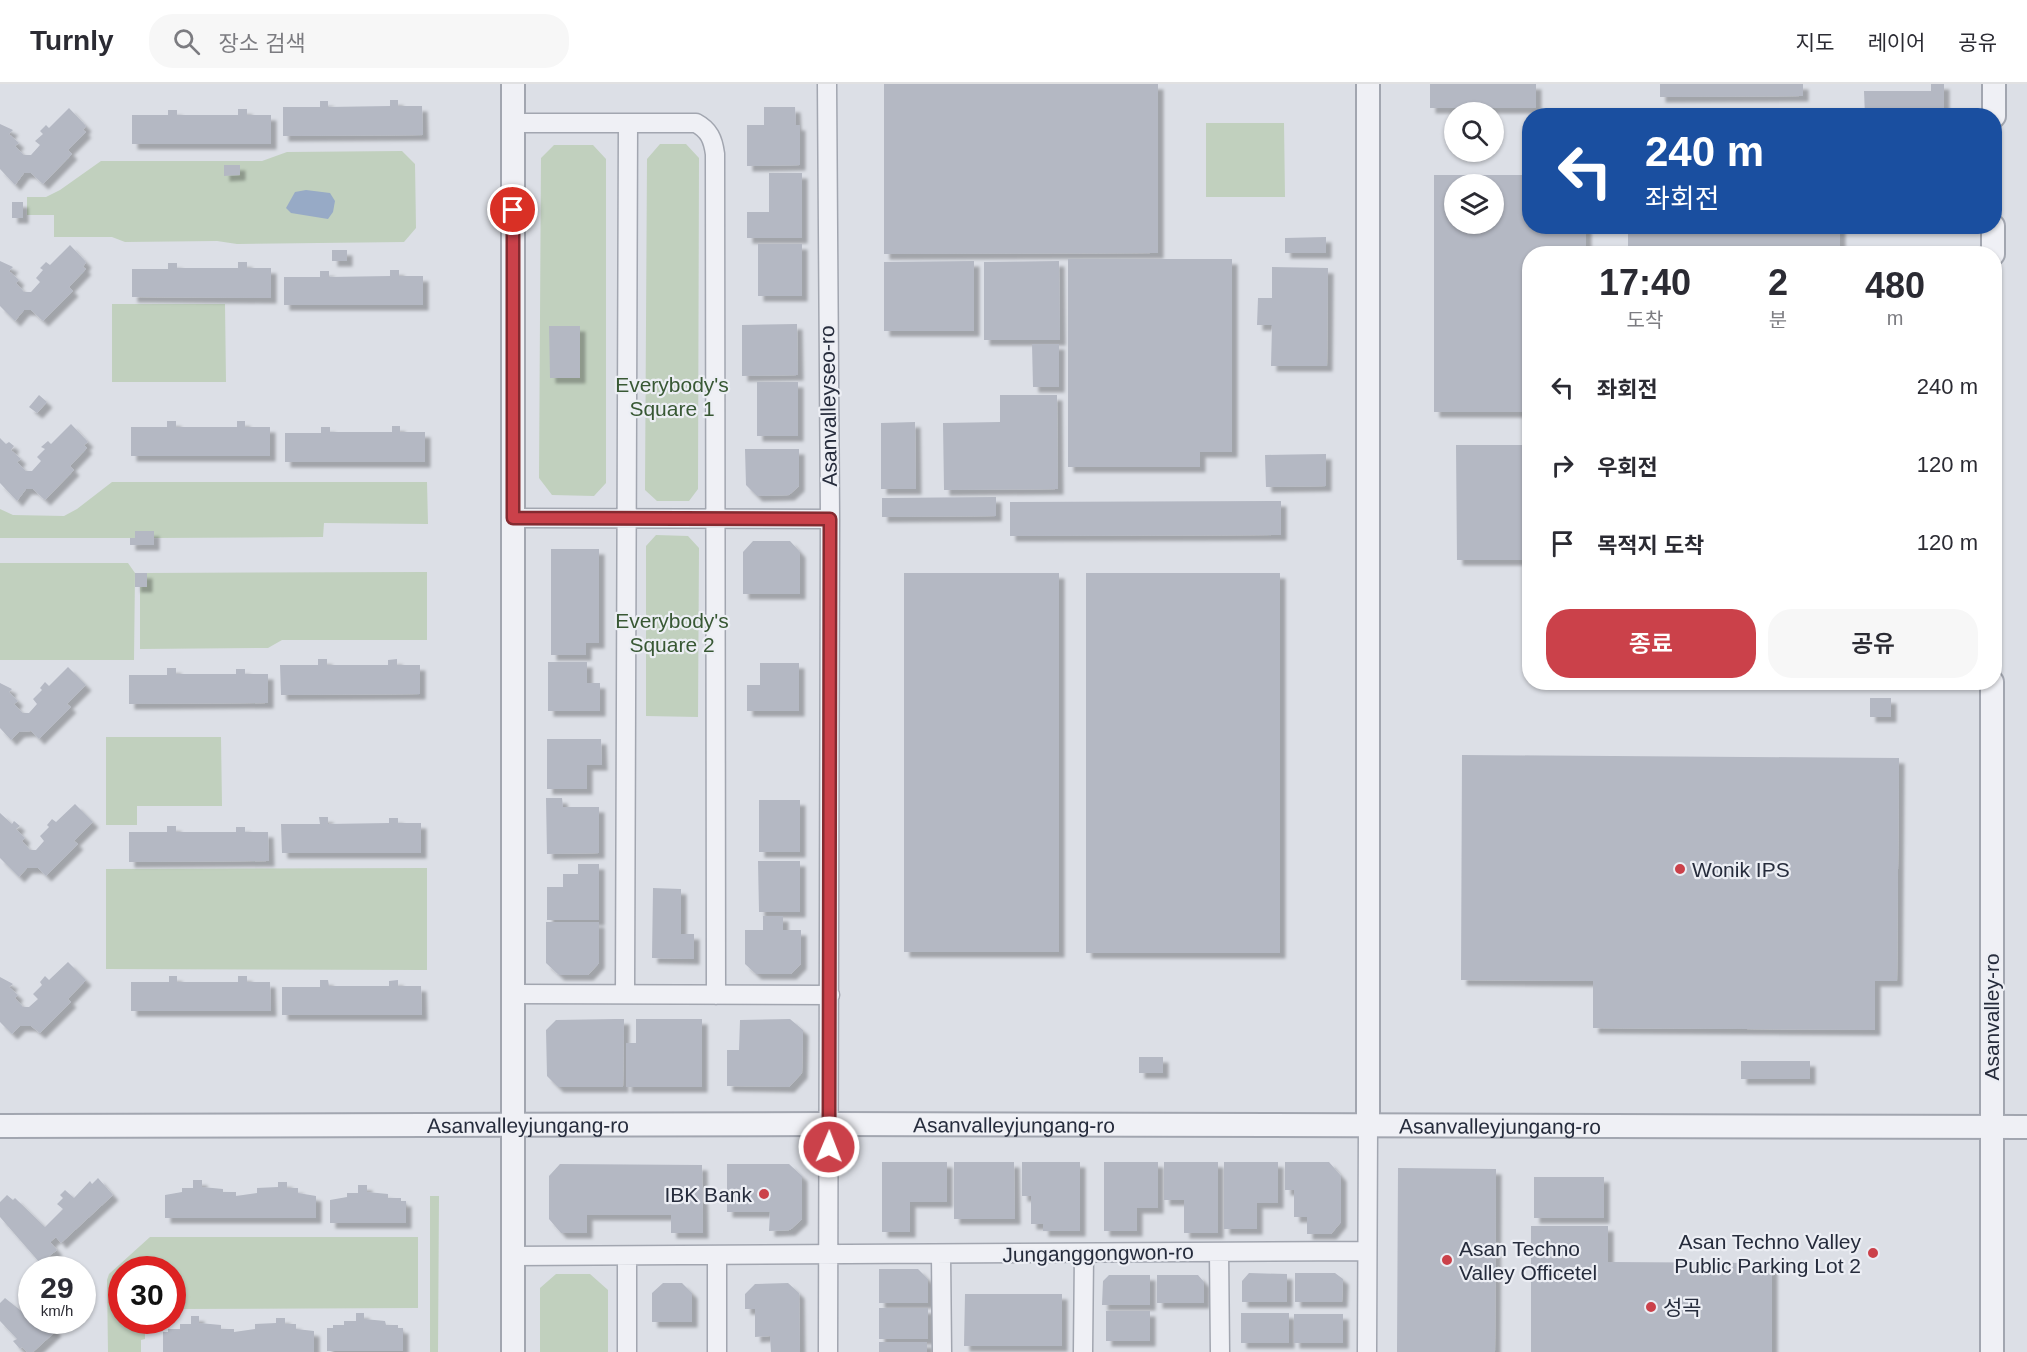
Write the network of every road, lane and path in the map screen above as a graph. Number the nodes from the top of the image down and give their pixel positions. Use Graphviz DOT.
graph roads {
  1 [pos="513,84"];
  2 [pos="827,84"];
  3 [pos="1368,84"];
  4 [pos="1994,84"];
  5 [pos="1994,108"];
  6 [pos="513,123"];
  7 [pos="628,123"];
  8 [pos="513,518"];
  9 [pos="628,518"];
  10 [pos="716,519"];
  11 [pos="830,519"];
  12 [pos="1992,690"];
  13 [pos="513,994"];
  14 [pos="626,994"];
  15 [pos="716,995"];
  16 [pos="830,995"];
  17 [pos="829,1124"];
  18 [pos="0,1126"];
  19 [pos="1991,1126"];
  20 [pos="512,1127"];
  21 [pos="1368,1127"];
  22 [pos="2027,1127"];
  23 [pos="1367,1251"];
  24 [pos="1219,1252"];
  25 [pos="1084,1254"];
  26 [pos="828,1255"];
  27 [pos="942,1255"];
  28 [pos="513,1256"];
  29 [pos="627,1256"];
  30 [pos="717,1256"];
  31 [pos="513,1352"];
  32 [pos="627,1352"];
  33 [pos="717,1352"];
  34 [pos="828,1352"];
  35 [pos="942,1352"];
  36 [pos="1083,1352"];
  37 [pos="1220,1352"];
  38 [pos="1367,1352"];
  39 [pos="1992,1352"];
  1 -- 6 [label="street"];
  2 -- 11 [label="street, Asanvalleyseo-ro"];
  3 -- 21 [label="street"];
  4 -- 5 [label="street"];
  6 -- 7 [label="street"];
  6 -- 8 [label="street"];
  7 -- 9 [label="street"];
  7 -- 10 [label="street"];
  8 -- 9 [label="street"];
  8 -- 13 [label="street"];
  9 -- 10 [label="street"];
  9 -- 14 [label="street"];
  10 -- 11 [label="street"];
  10 -- 15 [label="street"];
  11 -- 16 [label="street, Asanvalleyseo-ro"];
  12 -- 19 [label="street, Asanvalley-ro"];
  13 -- 14 [label="street"];
  13 -- 20 [label="street"];
  14 -- 15 [label="street"];
  15 -- 16 [label="street"];
  16 -- 17 [label="street, Asanvalleyseo-ro"];
  17 -- 20 [label="street, Asanvalleyjungang-ro"];
  17 -- 21 [label="street, Asanvalleyjungang-ro"];
  17 -- 26 [label="street"];
  18 -- 20 [label="street, Asanvalleyjungang-ro"];
  19 -- 21 [label="street, Asanvalleyjungang-ro"];
  19 -- 22 [label="street, Asanvalleyjungang-ro"];
  19 -- 39 [label="street, Asanvalley-ro"];
  20 -- 28 [label="street"];
  21 -- 23 [label="street"];
  23 -- 24 [label="street, Junganggongwon-ro"];
  23 -- 38 [label="street"];
  24 -- 25 [label="street, Junganggongwon-ro"];
  24 -- 37 [label="street"];
  25 -- 27 [label="street, Junganggongwon-ro"];
  25 -- 36 [label="street"];
  26 -- 27 [label="street, Junganggongwon-ro"];
  26 -- 30 [label="street, Junganggongwon-ro"];
  26 -- 34 [label="street"];
  27 -- 35 [label="street"];
  28 -- 29 [label="street, Junganggongwon-ro"];
  28 -- 31 [label="street"];
  29 -- 30 [label="street, Junganggongwon-ro"];
  29 -- 32 [label="street"];
  30 -- 33 [label="street"];
}
